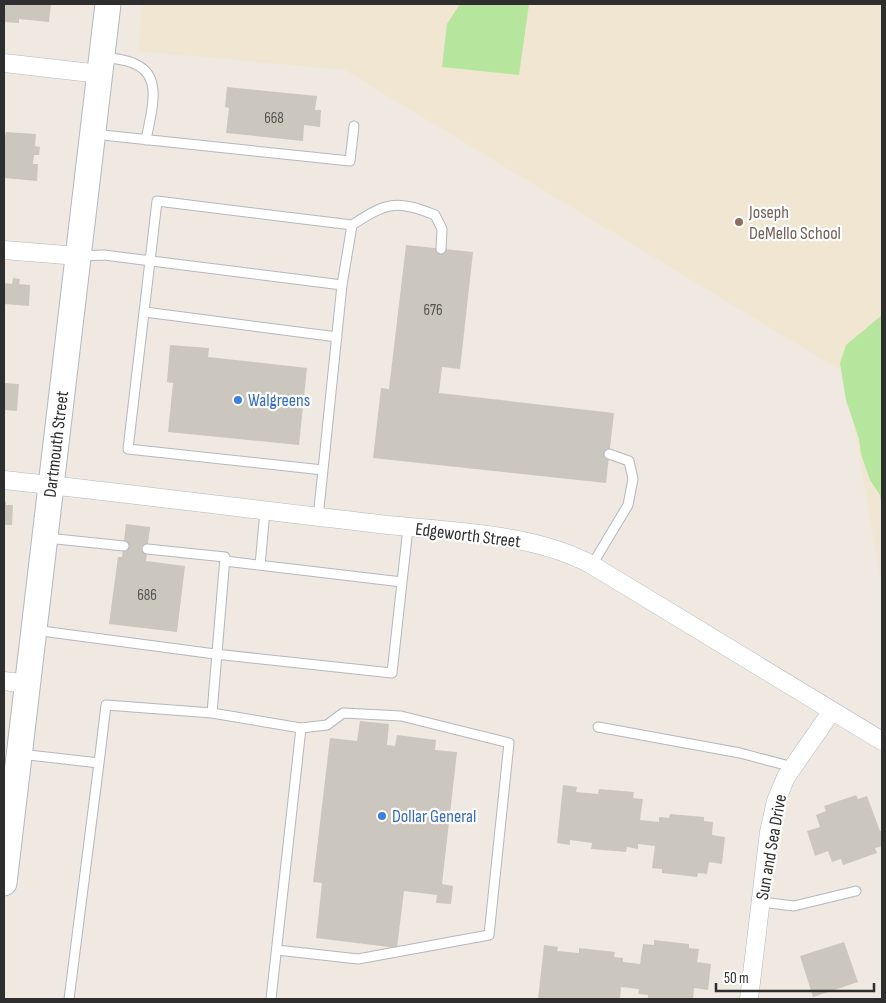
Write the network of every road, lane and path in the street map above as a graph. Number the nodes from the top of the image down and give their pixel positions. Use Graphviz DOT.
graph roads {
  1 [pos="108,4"];
  2 [pos="4,63"];
  3 [pos="101,65"];
  4 [pos="354,126"];
  5 [pos="93,134"];
  6 [pos="146,140"];
  7 [pos="352,225"];
  8 [pos="441,249"];
  9 [pos="4,250"];
  10 [pos="78,256"];
  11 [pos="151,261"];
  12 [pos="342,285"];
  13 [pos="145,312"];
  14 [pos="337,337"];
  15 [pos="609,454"];
  16 [pos="323,470"];
  17 [pos="4,480"];
  18 [pos="50,485"];
  19 [pos="265,511"];
  20 [pos="318,517"];
  21 [pos="408,528"];
  22 [pos="45,538"];
  23 [pos="124,546"];
  24 [pos="147,549"];
  25 [pos="225,559"];
  26 [pos="260,565"];
  27 [pos="592,565"];
  28 [pos="402,582"];
  29 [pos="34,630"];
  30 [pos="215,654"];
  31 [pos="16,682"];
  32 [pos="832,711"];
  33 [pos="212,713"];
  34 [pos="598,727"];
  35 [pos="301,728"];
  36 [pos="882,741"];
  37 [pos="20,754"];
  38 [pos="99,763"];
  39 [pos="792,767"];
  40 [pos="4,876"];
  41 [pos="856,891"];
  42 [pos="761,902"];
  43 [pos="277,950"];
  44 [pos="69,999"];
  45 [pos="271,999"];
  46 [pos="749,999"];
  1 -- 3 [label="main road, Dartmouth Street"];
  2 -- 3 [label="street"];
  3 -- 5 [label="main road, Dartmouth Street"];
  3 -- 6 [label="lane"];
  4 -- 6 [label="lane"];
  5 -- 6 [label="lane"];
  5 -- 10 [label="main road, Dartmouth Street"];
  7 -- 8 [label="lane"];
  7 -- 11 [label="lane"];
  7 -- 12 [label="lane"];
  9 -- 10 [label="street"];
  10 -- 11 [label="lane"];
  10 -- 18 [label="main road, Dartmouth Street"];
  11 -- 12 [label="lane"];
  11 -- 13 [label="lane"];
  12 -- 14 [label="lane"];
  13 -- 14 [label="lane"];
  13 -- 16 [label="lane"];
  14 -- 16 [label="lane"];
  15 -- 27 [label="lane"];
  16 -- 20 [label="lane"];
  17 -- 18 [label="street, Edgeworth Street"];
  18 -- 19 [label="street, Edgeworth Street"];
  18 -- 22 [label="main road, Dartmouth Street"];
  19 -- 20 [label="street, Edgeworth Street"];
  19 -- 26 [label="lane"];
  20 -- 21 [label="street, Edgeworth Street"];
  21 -- 27 [label="street, Edgeworth Street"];
  21 -- 28 [label="lane"];
  22 -- 23 [label="lane"];
  22 -- 29 [label="main road, Dartmouth Street"];
  24 -- 25 [label="lane"];
  25 -- 26 [label="lane"];
  25 -- 30 [label="lane"];
  26 -- 28 [label="lane"];
  27 -- 32 [label="street, Edgeworth Street"];
  28 -- 30 [label="lane"];
  29 -- 30 [label="lane"];
  29 -- 31 [label="main road, Dartmouth Street"];
  30 -- 33 [label="lane"];
  31 -- 37 [label="main road, Dartmouth Street"];
  32 -- 36 [label="street, Edgeworth Street"];
  32 -- 39 [label="street, Sun and Sea Drive"];
  33 -- 35 [label="lane"];
  33 -- 38 [label="lane"];
  34 -- 39 [label="lane"];
  35 -- 43 [label="lane"];
  35 -- 43 [label="lane"];
  37 -- 38 [label="lane"];
  37 -- 40 [label="main road, Dartmouth Street"];
  38 -- 44 [label="lane"];
  39 -- 42 [label="street, Sun and Sea Drive"];
  41 -- 42 [label="lane"];
  42 -- 46 [label="street, Sun and Sea Drive"];
  43 -- 45 [label="lane"];
}
